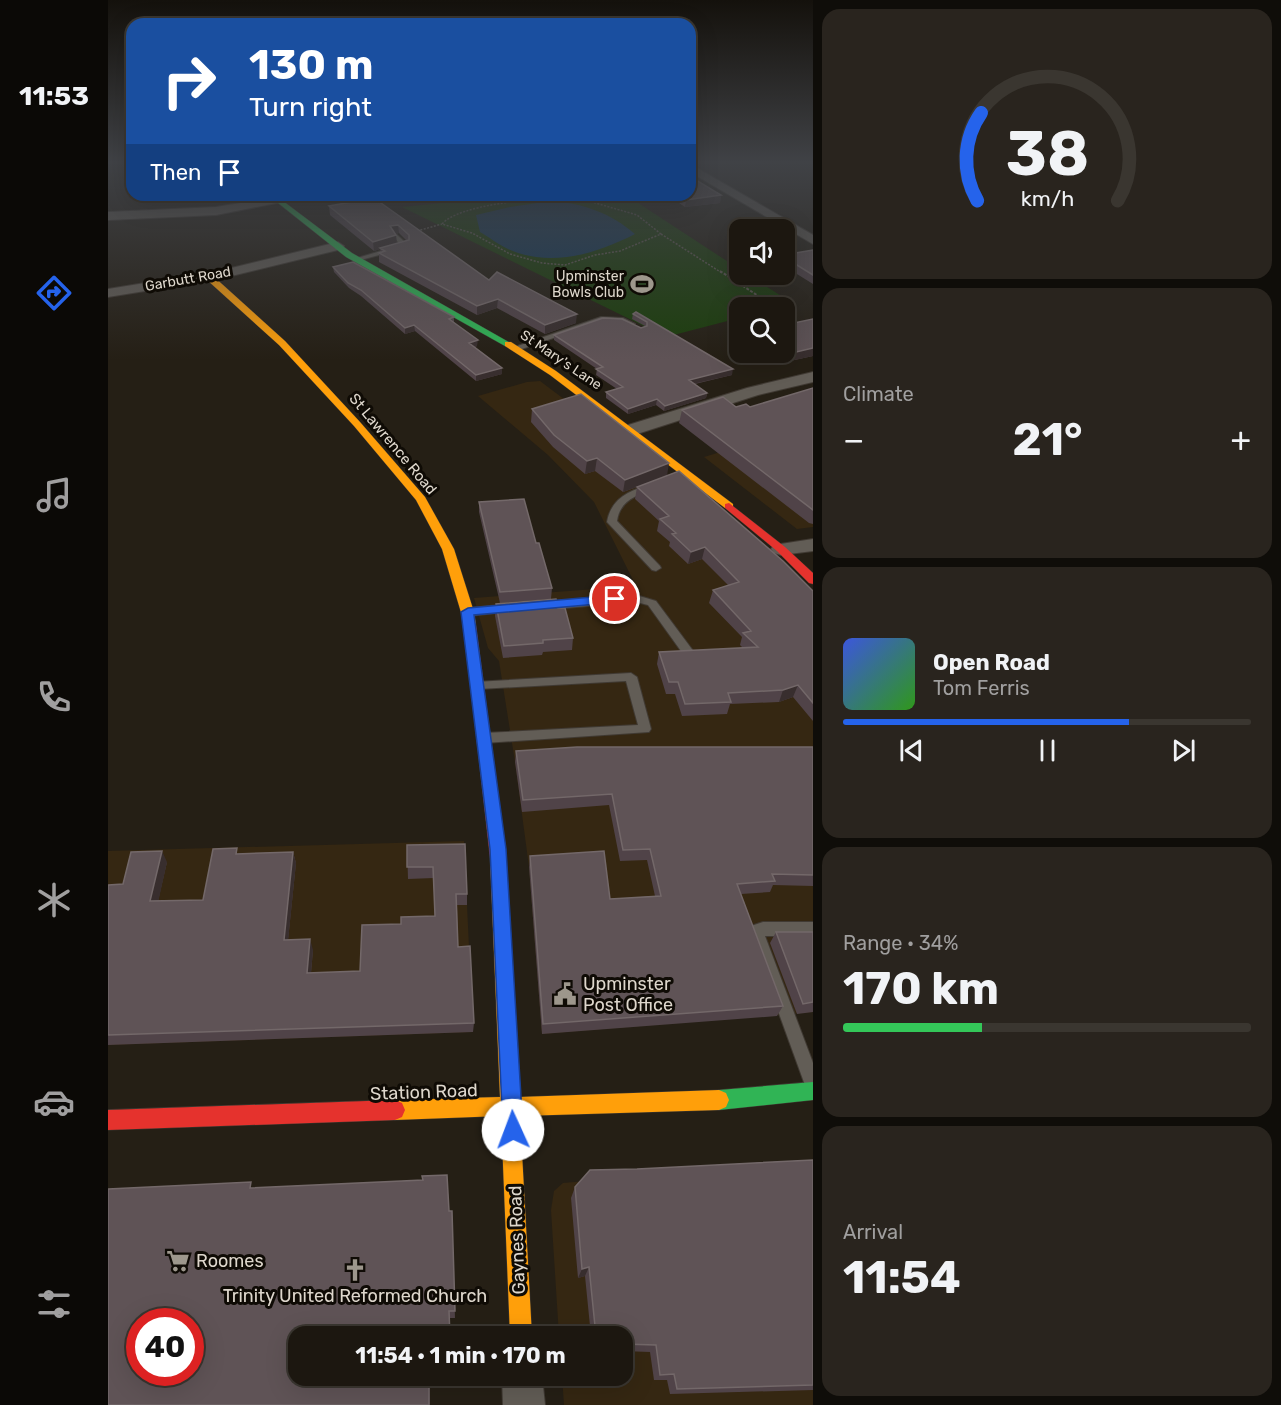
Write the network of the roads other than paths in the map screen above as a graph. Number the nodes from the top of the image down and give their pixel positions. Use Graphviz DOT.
graph roads {
  1 [pos="315,229"];
  2 [pos="794,229"];
  3 [pos="394,236"];
  4 [pos="813,240"];
  5 [pos="338,246"];
  6 [pos="357,260"];
  7 [pos="208,277"];
  8 [pos="108,293"];
  9 [pos="640,329"];
  10 [pos="516,348"];
  11 [pos="813,376"];
  12 [pos="631,430"];
  13 [pos="657,485"];
  14 [pos="813,544"];
  15 [pos="781,549"];
  16 [pos="656,568"];
  17 [pos="813,580"];
  18 [pos="468,612"];
  19 [pos="690,655"];
  20 [pos="478,686"];
  21 [pos="484,738"];
  22 [pos="813,929"];
  23 [pos="813,1085"];
  24 [pos="813,1091"];
  25 [pos="512,1107"];
  26 [pos="108,1120"];
  27 [pos="521,1326"];
  28 [pos="523,1386"];
  29 [pos="524,1405"];
  1 -- 5 [label="street, St Mary's Lane"];
  2 -- 4 [label="street"];
  3 -- 6 [label="lane"];
  5 -- 6 [label="street, St Mary's Lane"];
  5 -- 7 [label="street, Garbutt Road"];
  6 -- 10 [label="street, St Mary's Lane"];
  7 -- 8 [label="street, Garbutt Road"];
  7 -- 18 [label="street, St Lawrence Road"];
  9 -- 10 [label="lane"];
  10 -- 12 [label="street, St Mary's Lane"];
  11 -- 12 [label="street"];
  12 -- 15 [label="street, St Mary's Lane"];
  13 -- 16 [label="lane"];
  14 -- 15 [label="street"];
  15 -- 17 [label="street, St Mary's Lane"];
  18 -- 19 [label="lane"];
  18 -- 20 [label="street, St Lawrence Road"];
  20 -- 21 [label="street, St Lawrence Road"];
  20 -- 21 [label="lane"];
  21 -- 25 [label="street, St Lawrence Road"];
  22 -- 23 [label="lane"];
  24 -- 25 [label="street, Station Road"];
  25 -- 26 [label="street, Station Road"];
  25 -- 27 [label="street, Gaynes Road"];
  28 -- 29 [label="street"];
}
